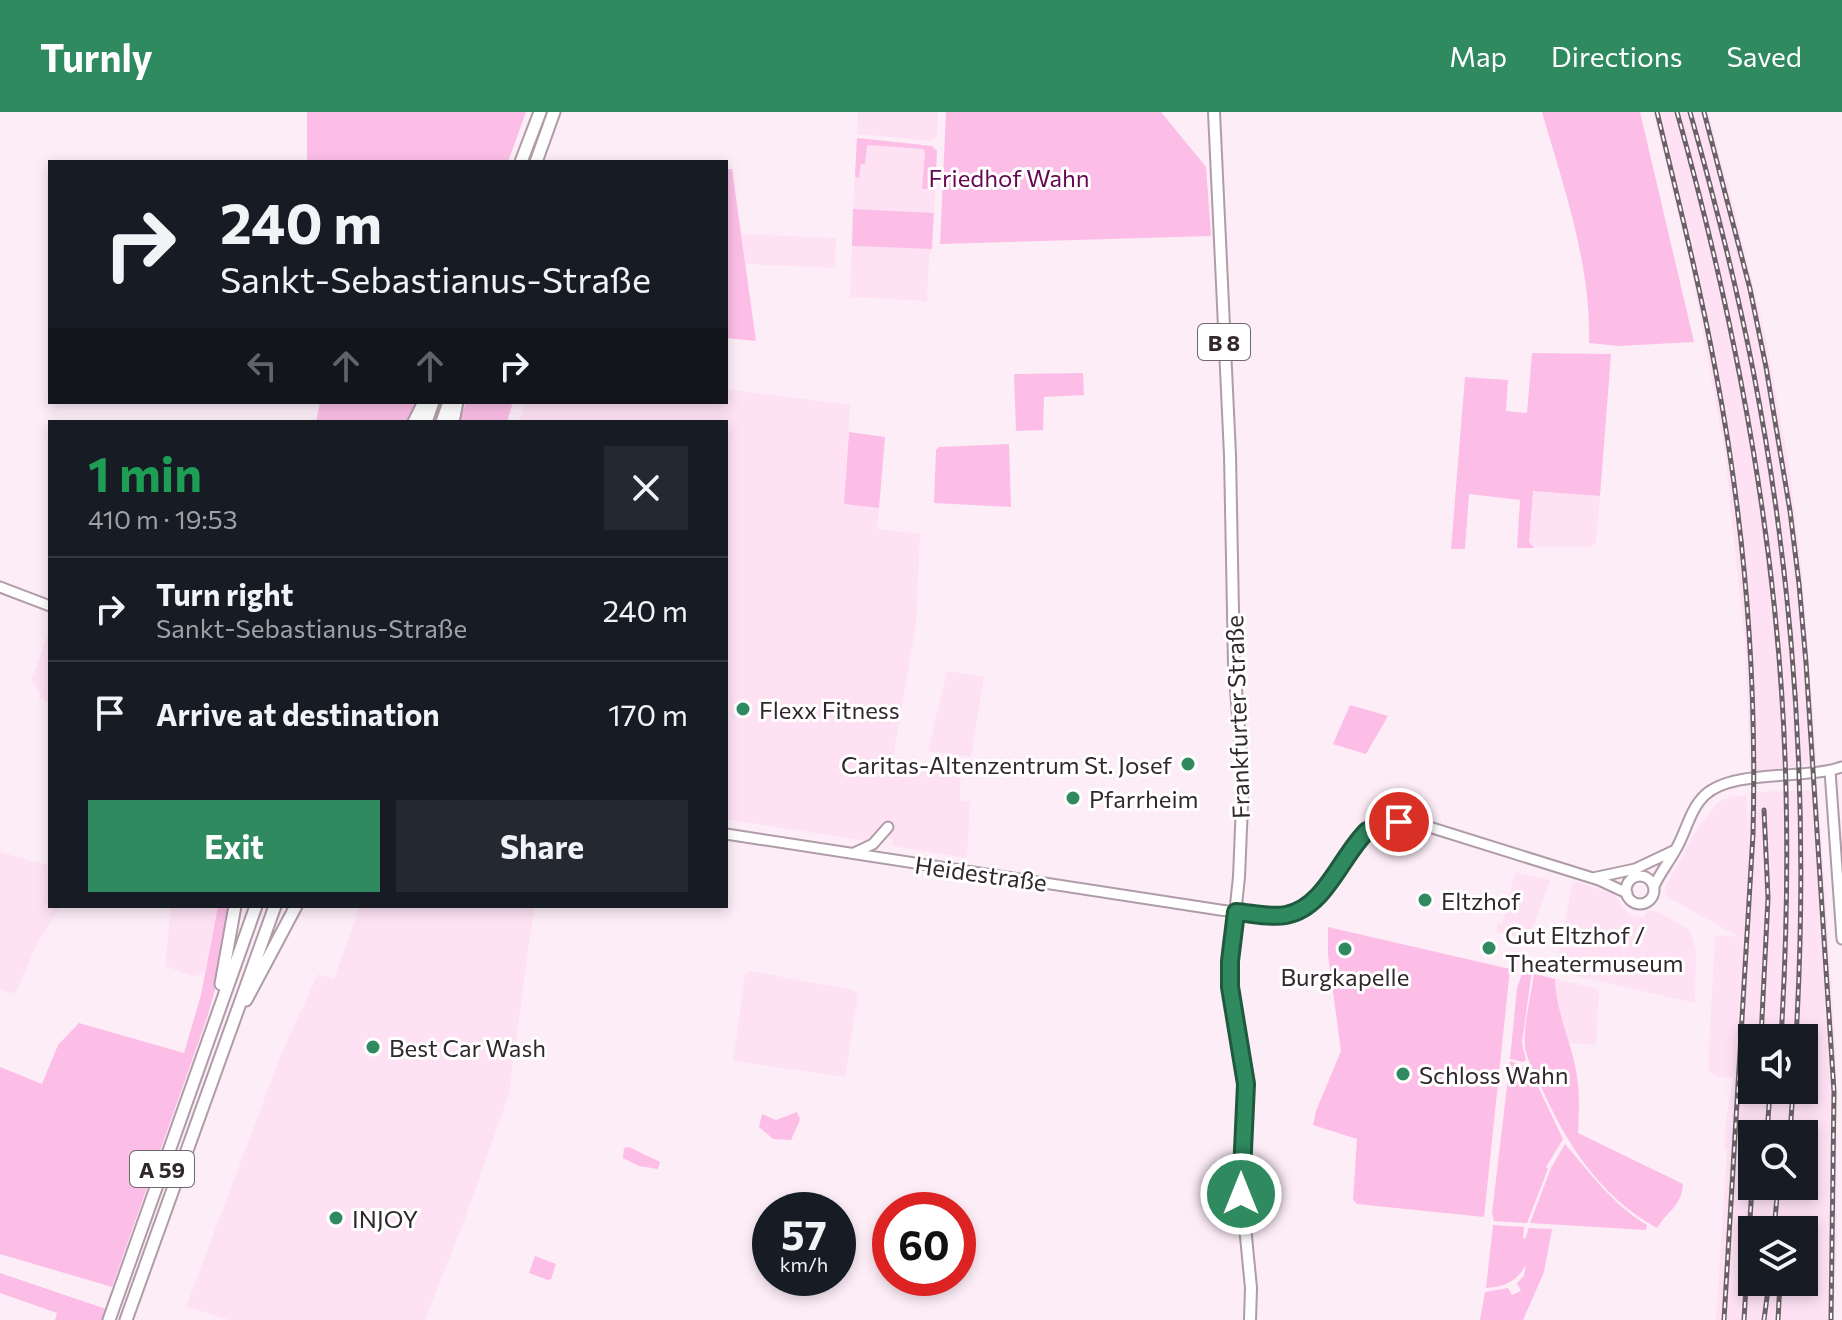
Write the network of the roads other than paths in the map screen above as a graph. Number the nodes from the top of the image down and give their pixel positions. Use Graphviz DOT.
graph roads {
  1 [pos="540,112"];
  2 [pos="554,112"];
  3 [pos="1214,112"];
  4 [pos="522,160"];
  5 [pos="537,160"];
  6 [pos="0,587"];
  7 [pos="48,605"];
  8 [pos="1842,767"];
  9 [pos="1830,771"];
  10 [pos="888,827"];
  11 [pos="728,834"];
  12 [pos="1676,849"];
  13 [pos="852,854"];
  14 [pos="1669,860"];
  15 [pos="1643,877"];
  16 [pos="1596,879"];
  17 [pos="1630,881"];
  18 [pos="1654,886"];
  19 [pos="1627,893"];
  20 [pos="235,908"];
  21 [pos="255,908"];
  22 [pos="274,908"];
  23 [pos="295,908"];
  24 [pos="1236,912"];
  25 [pos="1842,939"];
  26 [pos="234,1017"];
  27 [pos="201,1058"];
  28 [pos="110,1318"];
  29 [pos="126,1320"];
  30 [pos="1250,1320"];
  1 -- 4 [label="highway"];
  2 -- 5 [label="highway"];
  3 -- 24 [label="main road, Frankfurter Straße / B 8"];
  6 -- 7 [label="street"];
  8 -- 9 [label="street"];
  9 -- 12 [label="street"];
  9 -- 25 [label="street"];
  10 -- 13 [label="street"];
  11 -- 13 [label="street, Heidestraße"];
  12 -- 14 [label="street"];
  12 -- 16 [label="street"];
  13 -- 24 [label="street, Heidestraße"];
  14 -- 15 [label="street"];
  14 -- 18 [label="street"];
  15 -- 17 [label="street"];
  15 -- 18 [label="street"];
  16 -- 17 [label="street"];
  16 -- 19 [label="street"];
  16 -- 24 [label="street, Heidestraße"];
  17 -- 19 [label="street"];
  18 -- 19 [label="street"];
  20 -- 27 [label="highway"];
  21 -- 27 [label="highway, A 59"];
  22 -- 26 [label="highway, A 59"];
  23 -- 26 [label="highway"];
  24 -- 30 [label="main road, Frankfurter Straße / B 8"];
  26 -- 29 [label="highway, A 59"];
  27 -- 28 [label="highway, A 59"];
}
